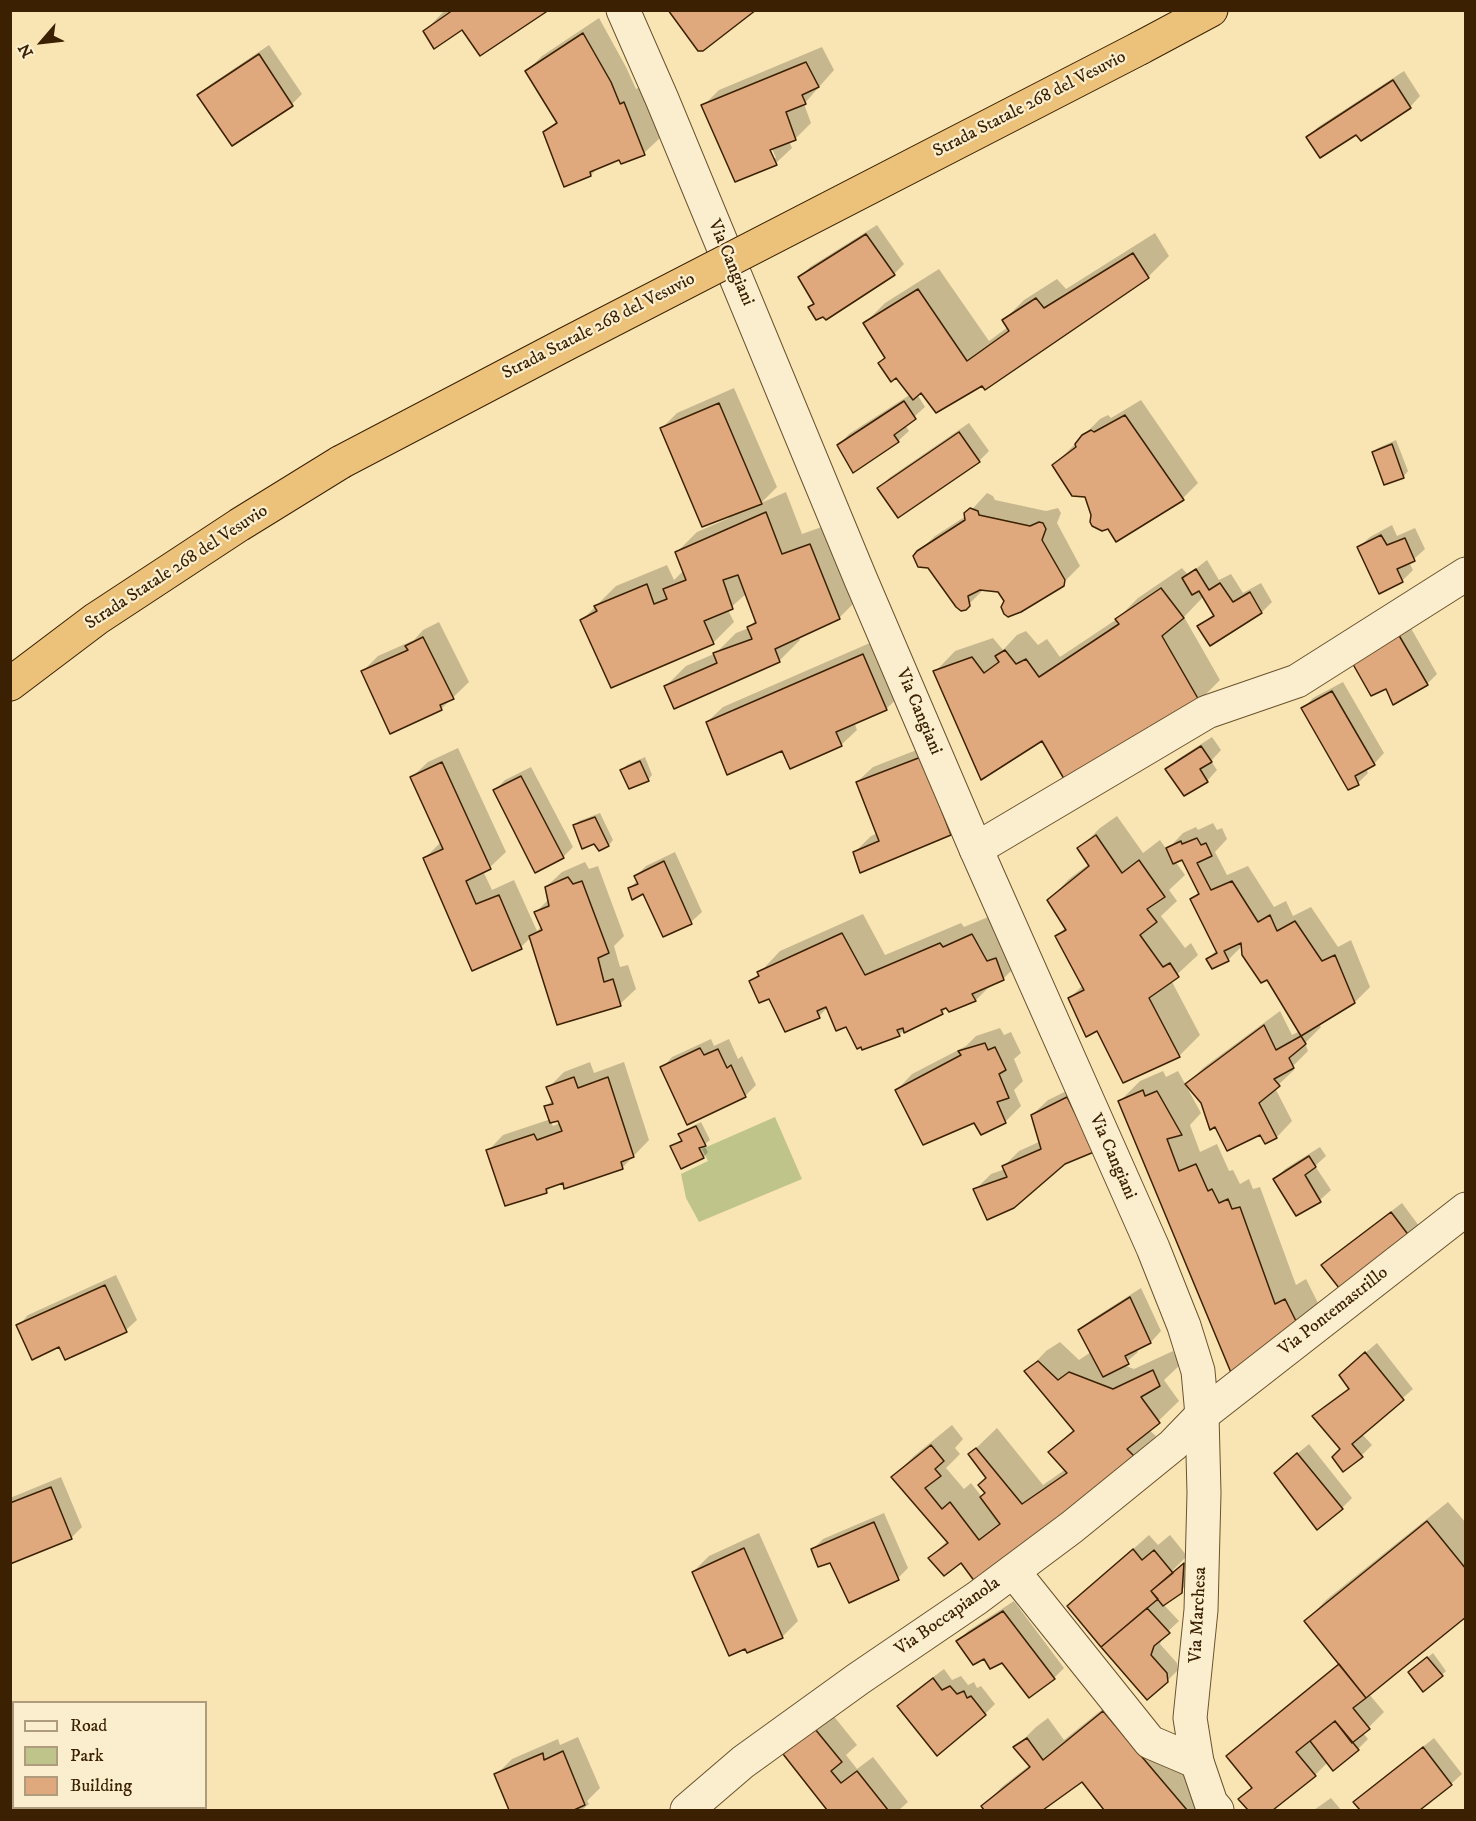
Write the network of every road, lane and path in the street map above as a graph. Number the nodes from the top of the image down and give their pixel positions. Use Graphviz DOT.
graph roads {
  1 [pos="623,10"];
  2 [pos="1211,10"];
  3 [pos="1466,574"];
  4 [pos="10,684"];
  5 [pos="976,849"];
  6 [pos="1466,1209"];
  7 [pos="1202,1415"];
  8 [pos="1014,1571"];
  9 [pos="1197,1762"];
  10 [pos="687,1810"];
  11 [pos="1217,1810"];
  1 -- 5 [label="street, Via Cangiani"];
  2 -- 4 [label="highway, Strada Statale 268 del Vesuvio, bridge"];
  3 -- 5 [label="street"];
  5 -- 7 [label="street, Via Cangiani"];
  6 -- 7 [label="street, Via Pontemastrillo"];
  7 -- 8 [label="street, Via Boccapianola"];
  7 -- 9 [label="street, Via Marchesa"];
  8 -- 9 [label="street"];
  8 -- 10 [label="street, Via Boccapianola"];
  9 -- 11 [label="street, Via Marchesa"];
}
